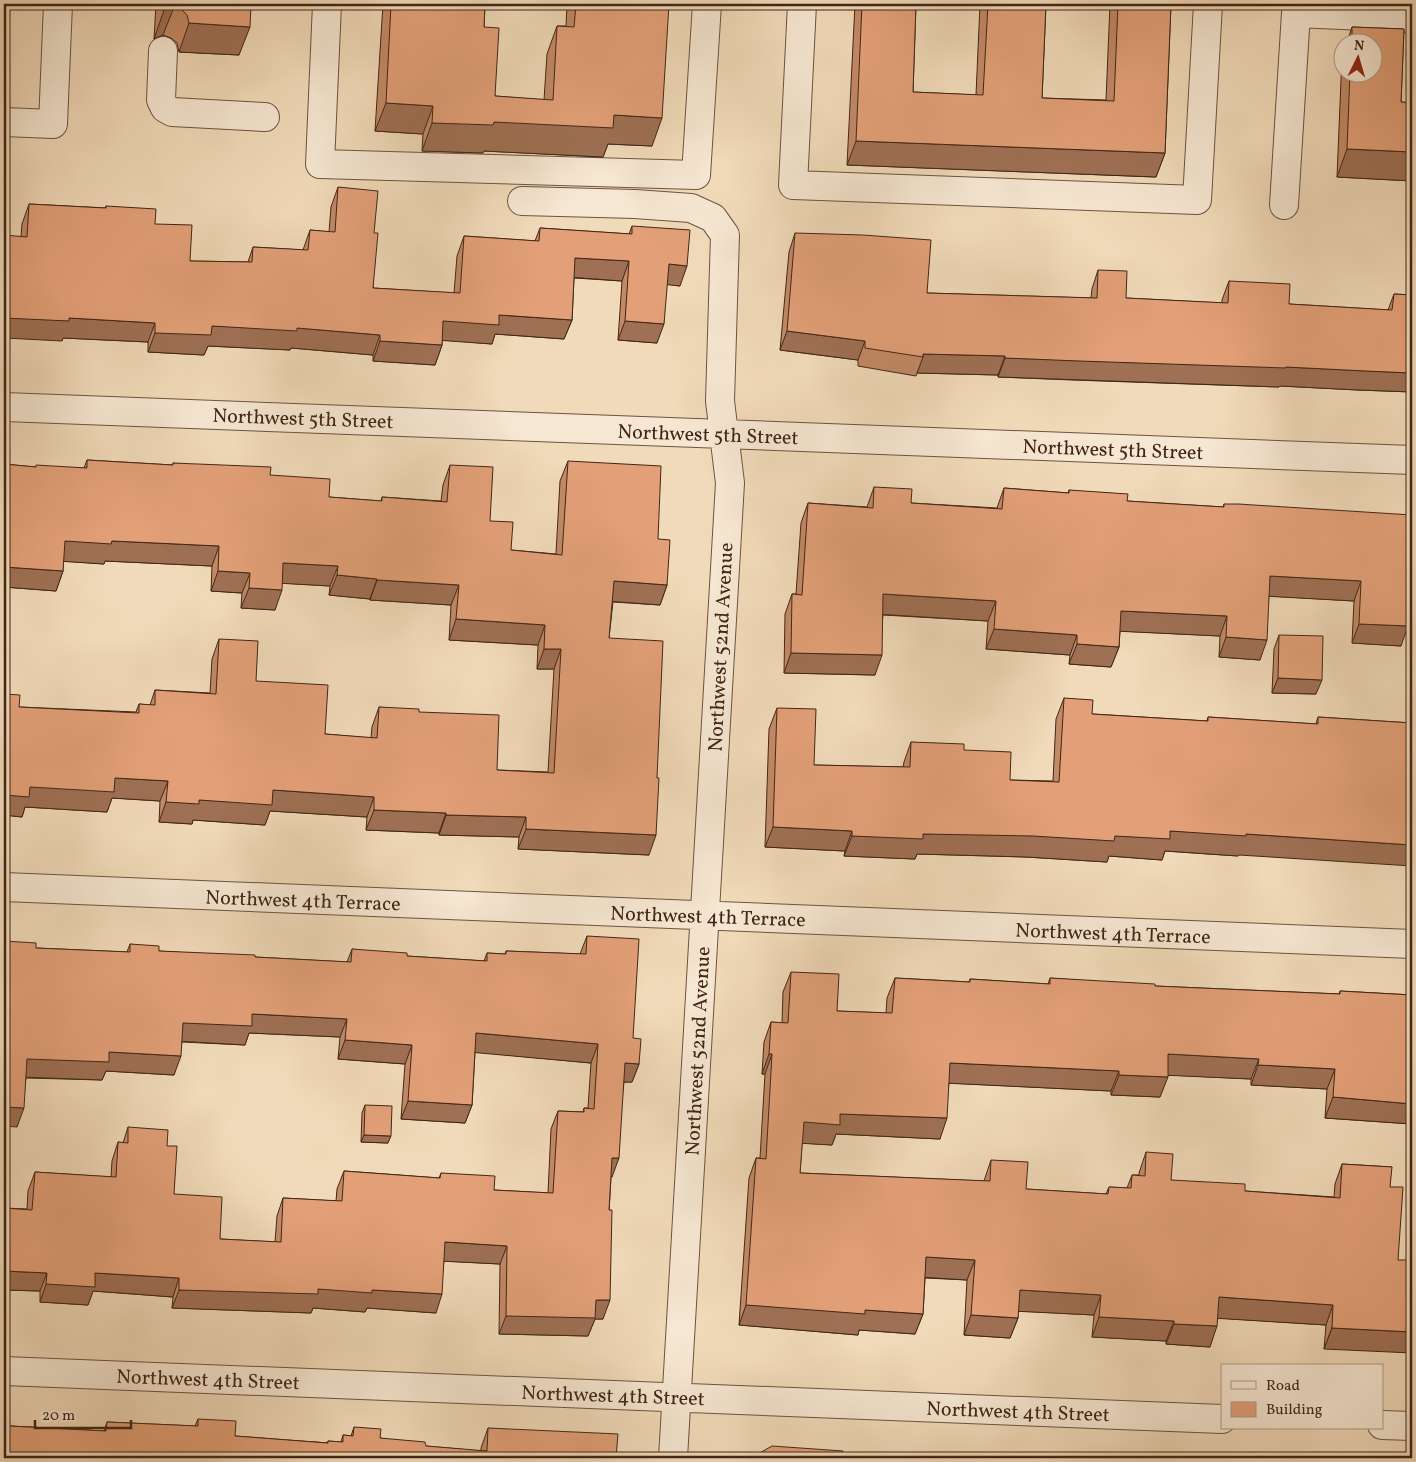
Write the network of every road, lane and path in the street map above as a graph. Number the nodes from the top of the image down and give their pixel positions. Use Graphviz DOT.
graph roads {
  1 [pos="58,4"];
  2 [pos="328,4"];
  3 [pos="707,4"];
  4 [pos="802,4"];
  5 [pos="1208,4"];
  6 [pos="1412,18"];
  7 [pos="163,50"];
  8 [pos="264,117"];
  9 [pos="4,122"];
  10 [pos="522,201"];
  11 [pos="1284,206"];
  12 [pos="4,407"];
  13 [pos="724,434"];
  14 [pos="1412,460"];
  15 [pos="4,887"];
  16 [pos="705,916"];
  17 [pos="1412,944"];
  18 [pos="4,1371"];
  19 [pos="676,1398"];
  20 [pos="1221,1419"];
  21 [pos="1384,1425"];
  22 [pos="1412,1426"];
  23 [pos="673,1458"];
  1 -- 9 [label="street"];
  2 -- 3 [label="street"];
  4 -- 5 [label="street"];
  6 -- 11 [label="street"];
  7 -- 8 [label="street"];
  10 -- 13 [label="street, Northwest 52nd Avenue"];
  12 -- 13 [label="street, Northwest 5th Street"];
  13 -- 14 [label="street, Northwest 5th Street"];
  13 -- 16 [label="street, Northwest 52nd Avenue"];
  15 -- 16 [label="street, Northwest 4th Terrace"];
  16 -- 17 [label="street, Northwest 4th Terrace"];
  16 -- 19 [label="street, Northwest 52nd Avenue"];
  18 -- 19 [label="street, Northwest 4th Street"];
  19 -- 20 [label="street, Northwest 4th Street"];
  19 -- 23 [label="street, Northwest 52nd Avenue"];
  21 -- 22 [label="street"];
}
